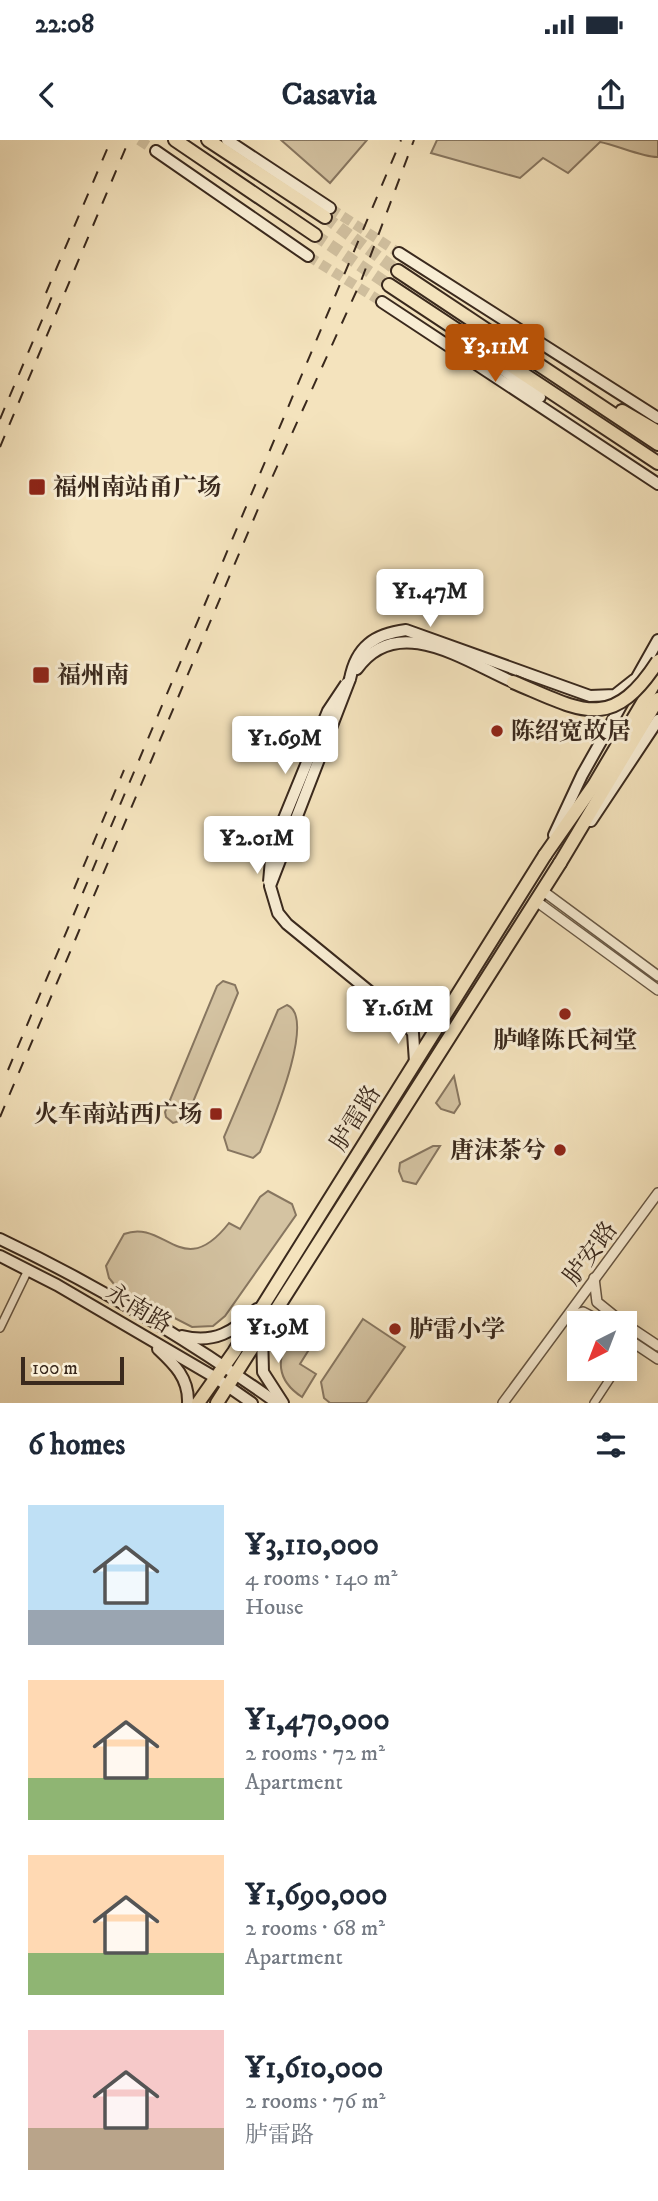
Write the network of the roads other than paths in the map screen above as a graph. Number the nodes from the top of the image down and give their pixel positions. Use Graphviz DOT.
graph roads {
  1 [pos="175,140"];
  2 [pos="208,140"];
  3 [pos="227,140"];
  4 [pos="156,151"];
  5 [pos="328,213"];
  6 [pos="315,235"];
  7 [pos="399,253"];
  8 [pos="309,256"];
  9 [pos="398,271"];
  10 [pos="389,285"];
  11 [pos="382,302"];
  12 [pos="419,305"];
  13 [pos="543,342"];
  14 [pos="551,373"];
  15 [pos="658,418"];
  16 [pos="658,430"];
  17 [pos="591,438"];
  18 [pos="658,444"];
  19 [pos="658,463"];
  20 [pos="658,484"];
  21 [pos="658,640"];
  22 [pos="658,661"];
  23 [pos="516,676"];
  24 [pos="658,677"];
  25 [pos="634,680"];
  26 [pos="658,699"];
  27 [pos="658,720"];
  28 [pos="605,776"];
  29 [pos="545,855"];
  30 [pos="560,863"];
  31 [pos="540,896"];
  32 [pos="658,976"];
  33 [pos="658,990"];
  34 [pos="415,1062"];
  35 [pos="658,1193"];
  36 [pos="0,1239"];
  37 [pos="0,1256"];
  38 [pos="28,1270"];
  39 [pos="594,1278"];
  40 [pos="266,1300"];
  41 [pos="571,1311"];
  42 [pos="609,1311"];
  43 [pos="567,1317"];
  44 [pos="0,1328"];
  45 [pos="263,1331"];
  46 [pos="167,1332"];
  47 [pos="637,1334"];
  48 [pos="146,1337"];
  49 [pos="637,1344"];
  50 [pos="657,1351"];
  51 [pos="223,1366"];
  52 [pos="236,1374"];
  53 [pos="216,1378"];
  54 [pos="608,1381"];
  55 [pos="228,1386"];
  56 [pos="188,1403"];
  57 [pos="198,1403"];
  58 [pos="217,1403"];
  59 [pos="252,1403"];
  60 [pos="277,1403"];
  61 [pos="283,1403"];
  62 [pos="503,1403"];
  63 [pos="594,1403"];
  1 -- 6 [label="main road"];
  2 -- 5 [label="main road"];
  3 -- 5 [label="main road"];
  4 -- 8 [label="main road"];
  7 -- 13 [label="main road"];
  9 -- 14 [label="main road"];
  10 -- 12 [label="main road"];
  11 -- 17 [label="main road"];
  12 -- 17 [label="main road"];
  12 -- 19 [label="main road"];
  13 -- 15 [label="main road"];
  13 -- 16 [label="main road"];
  14 -- 16 [label="main road"];
  14 -- 18 [label="main road"];
  17 -- 20 [label="main road"];
  21 -- 25 [label="main road"];
  22 -- 23 [label="main road, bridge"];
  23 -- 25 [label="main road"];
  23 -- 34 [label="main road, bridge"];
  24 -- 28 [label="main road"];
  25 -- 29 [label="main road"];
  26 -- 28 [label="main road"];
  27 -- 30 [label="main road"];
  28 -- 29 [label="main road, 胪雷路"];
  28 -- 30 [label="main road, 胪雷路"];
  29 -- 34 [label="main road, 胪雷路"];
  30 -- 31 [label="main road, 胪雷路"];
  31 -- 32 [label="street"];
  31 -- 33 [label="street"];
  31 -- 45 [label="main road, 胪雷路"];
  34 -- 40 [label="main road, 胪雷路"];
  35 -- 39 [label="street, 胪安路"];
  36 -- 46 [label="main road"];
  37 -- 38 [label="main road, 永南路"];
  38 -- 44 [label="street"];
  38 -- 48 [label="main road, 永南路"];
  39 -- 41 [label="street, 胪安路"];
  39 -- 42 [label="street"];
  40 -- 46 [label="main road"];
  40 -- 51 [label="main road, 胪雷路"];
  43 -- 62 [label="street, 胪安路"];
  45 -- 52 [label="main road, 胪雷路"];
  45 -- 61 [label="main road"];
  46 -- 51 [label="main road"];
  47 -- 50 [label="street"];
  48 -- 53 [label="main road, 永南路"];
  48 -- 56 [label="main road"];
  49 -- 50 [label="street"];
  51 -- 52 [label="main road"];
  51 -- 53 [label="main road, 胪雷路"];
  52 -- 55 [label="main road, 胪雷路"];
  52 -- 60 [label="main road"];
  53 -- 55 [label="main road, 永南路"];
  53 -- 57 [label="main road, 胪雷路"];
  54 -- 63 [label="street"];
  55 -- 58 [label="main road, 胪雷路"];
  55 -- 59 [label="main road, 永南路"];
}
